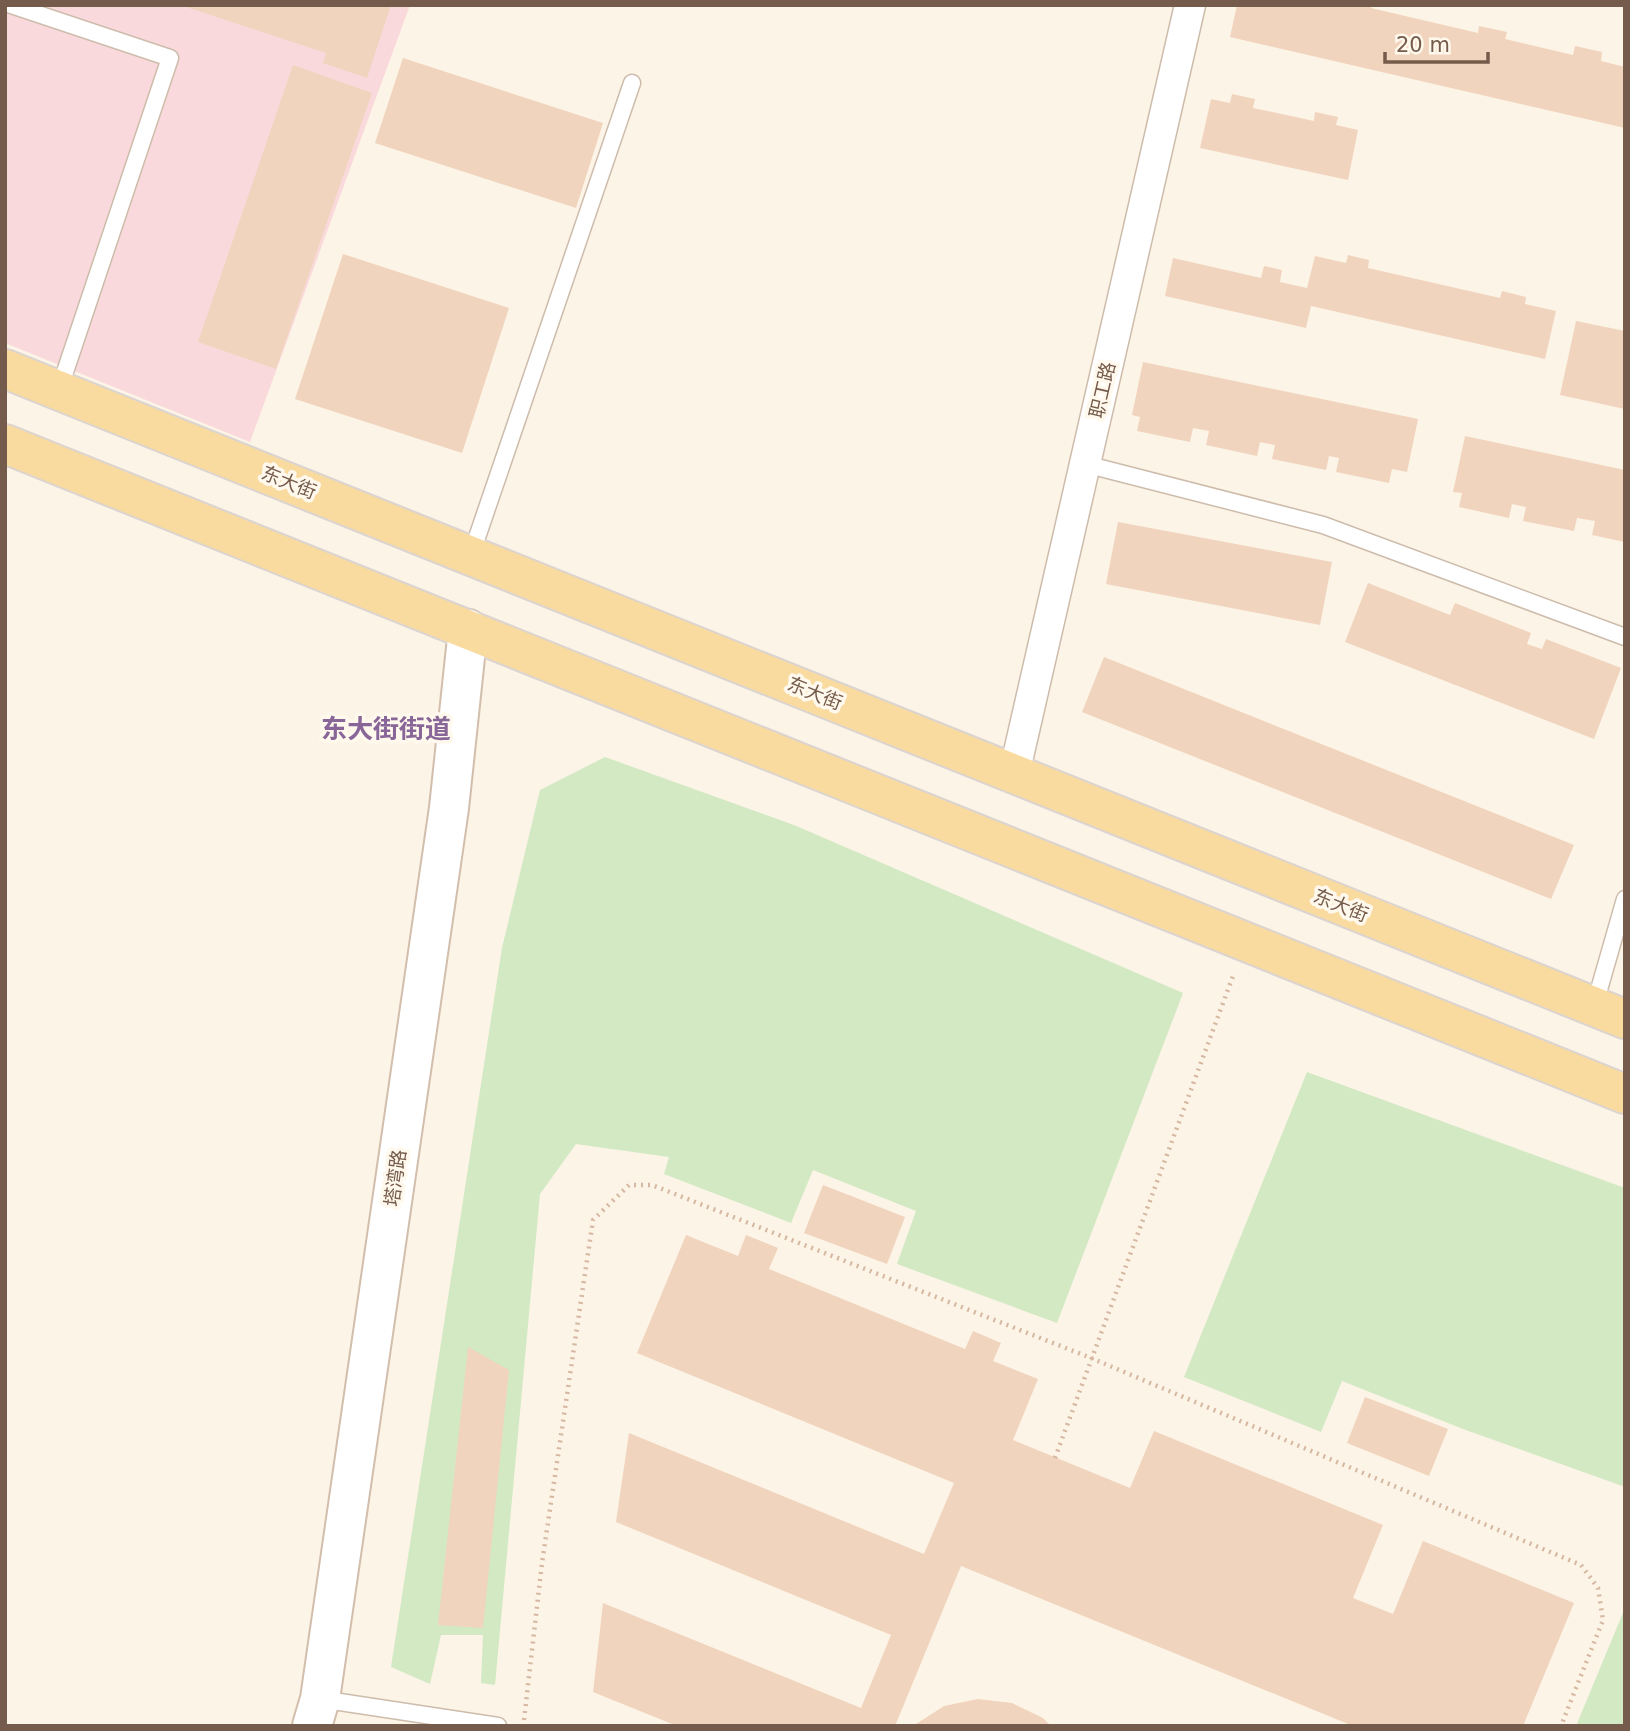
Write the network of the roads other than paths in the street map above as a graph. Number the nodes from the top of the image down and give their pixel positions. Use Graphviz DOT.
graph roads {
  1 [pos="11,5"];
  2 [pos="1190,5"];
  3 [pos="632,83"];
  4 [pos="5,369"];
  5 [pos="58,390"];
  6 [pos="5,444"];
  7 [pos="1085,464"];
  8 [pos="471,555"];
  9 [pos="468,629"];
  10 [pos="1625,638"];
  11 [pos="1014,774"];
  12 [pos="1625,899"];
  13 [pos="1609,1013"];
  14 [pos="1625,1094"];
  15 [pos="316,1712"];
  16 [pos="498,1726"];
  1 -- 5 [label="lane"];
  2 -- 7 [label="street, 职工路"];
  3 -- 8 [label="lane"];
  4 -- 5 [label="main road, 东大街"];
  5 -- 8 [label="main road, 东大街"];
  6 -- 9 [label="main road"];
  7 -- 10 [label="lane"];
  7 -- 11 [label="street, 职工路"];
  8 -- 11 [label="main road, 东大街"];
  9 -- 14 [label="main road"];
  9 -- 15 [label="street, 塔湾路"];
  11 -- 13 [label="main road, 东大街"];
  12 -- 13 [label="lane"];
  15 -- 16 [label="lane"];
}
